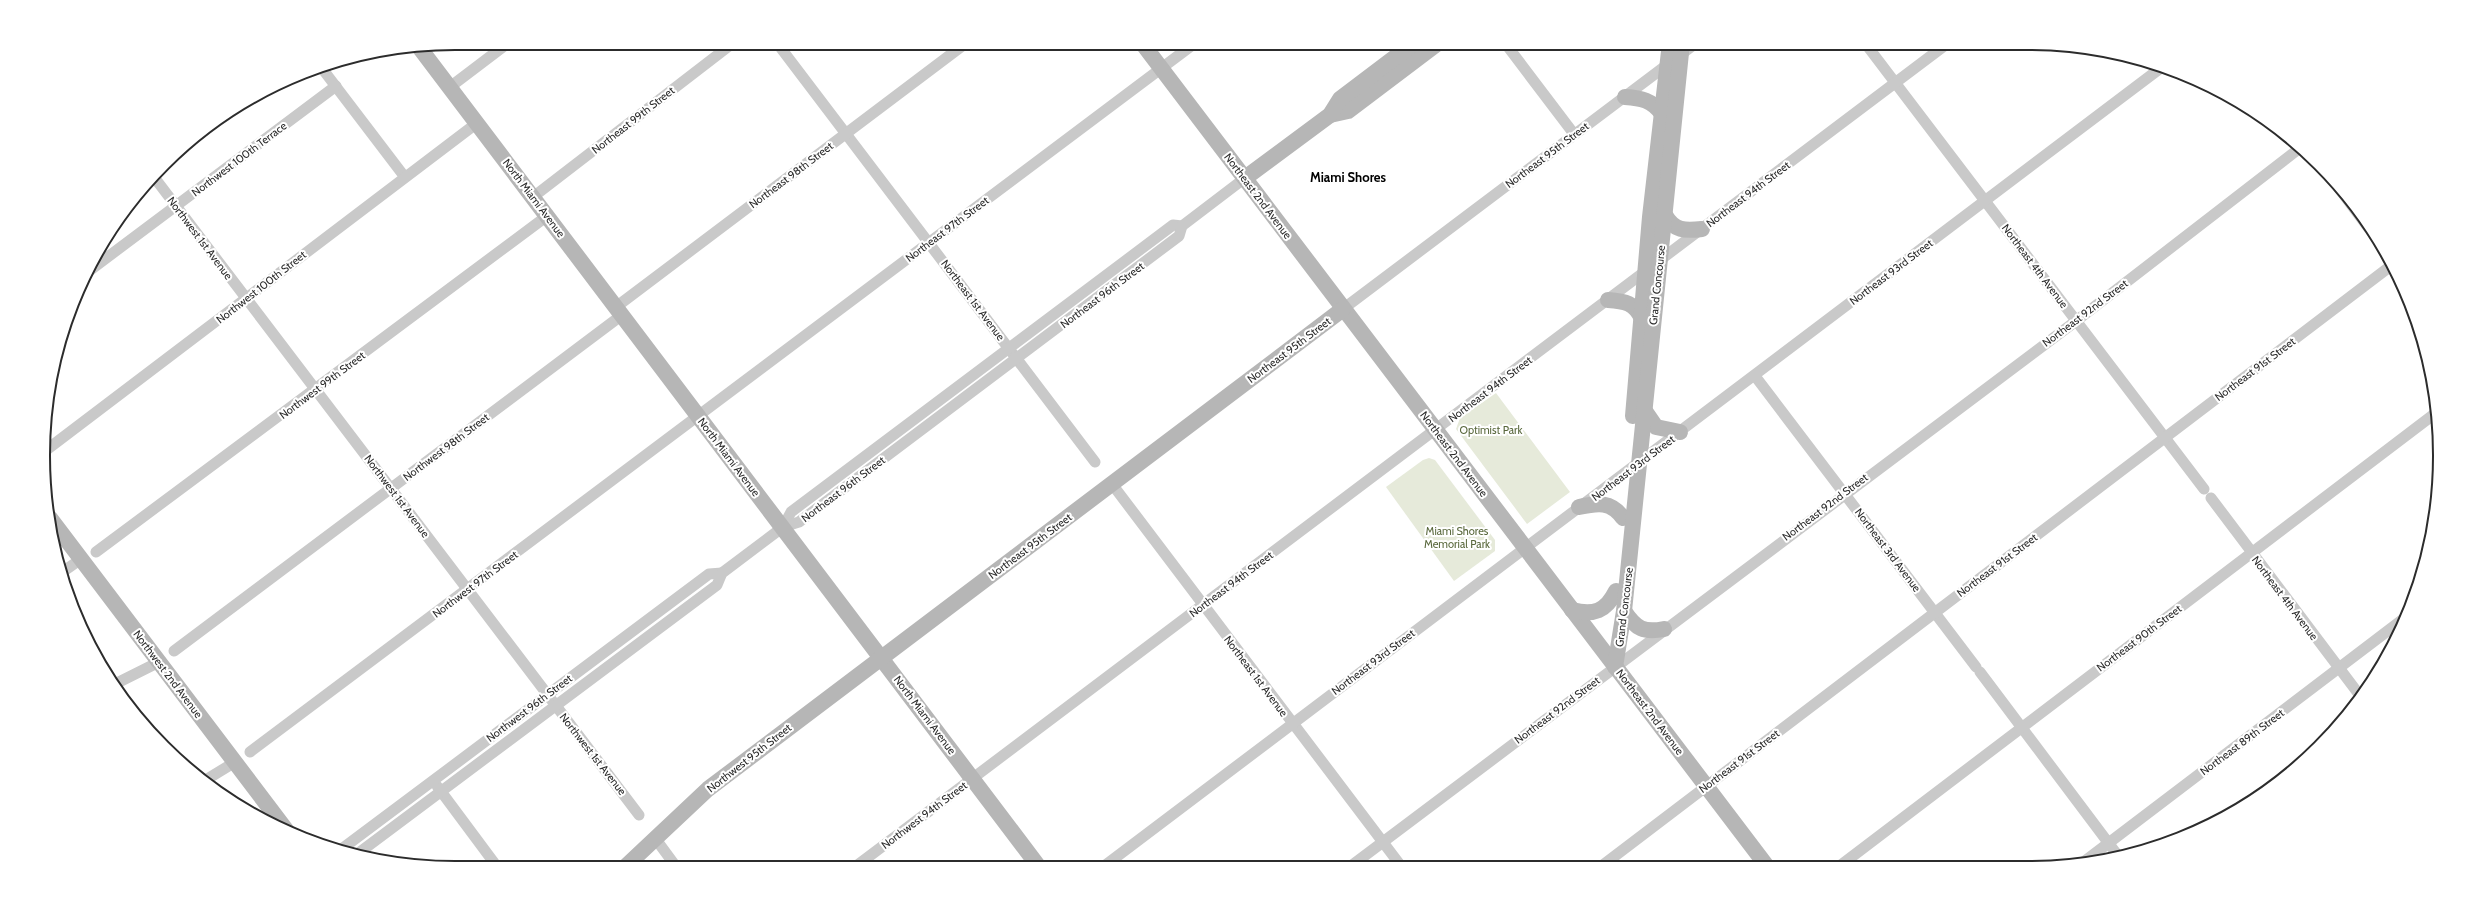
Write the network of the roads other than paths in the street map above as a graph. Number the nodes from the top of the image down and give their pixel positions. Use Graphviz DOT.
graph roads {
  1 [pos="499,50"];
  2 [pos="724,50"];
  3 [pos="782,50"];
  4 [pos="957,50"];
  5 [pos="1147,50"];
  6 [pos="1185,50"];
  7 [pos="1405,50"];
  8 [pos="1429,50"];
  9 [pos="1510,50"];
  10 [pos="1676,50"];
  11 [pos="1678,50"];
  12 [pos="1870,50"];
  13 [pos="1939,50"];
  14 [pos="422,52"];
  15 [pos="1667,64"];
  16 [pos="1161,68"];
  17 [pos="2156,71"];
  18 [pos="325,72"];
  19 [pos="1896,83"];
  20 [pos="336,86"];
  21 [pos="450,87"];
  22 [pos="1625,97"];
  23 [pos="1662,114"];
  24 [pos="1330,115"];
  25 [pos="477,123"];
  26 [pos="846,134"];
  27 [pos="1574,134"];
  28 [pos="2296,151"];
  29 [pos="404,176"];
  30 [pos="1245,178"];
  31 [pos="157,181"];
  32 [pos="533,197"];
  33 [pos="1985,200"];
  34 [pos="176,206"];
  35 [pos="1664,215"];
  36 [pos="547,216"];
  37 [pos="1182,226"];
  38 [pos="1702,229"];
  39 [pos="930,242"];
  40 [pos="1660,261"];
  41 [pos="98,264"];
  42 [pos="2387,269"];
  43 [pos="1646,272"];
  44 [pos="246,298"];
  45 [pos="1608,300"];
  46 [pos="1343,309"];
  47 [pos="619,311"];
  48 [pos="1642,319"];
  49 [pos="2076,321"];
  50 [pos="1009,348"];
  51 [pos="1017,358"];
  52 [pos="1755,376"];
  53 [pos="315,389"];
  54 [pos="1645,411"];
  55 [pos="699,417"];
  56 [pos="2431,417"];
  57 [pos="1436,430"];
  58 [pos="1680,432"];
  59 [pos="2165,437"];
  60 [pos="50,447"];
  61 [pos="1095,462"];
  62 [pos="1633,467"];
  63 [pos="1112,484"];
  64 [pos="390,488"];
  65 [pos="1845,493"];
  66 [pos="1579,507"];
  67 [pos="1623,518"];
  68 [pos="56,526"];
  69 [pos="783,527"];
  70 [pos="1525,548"];
  71 [pos="96,552"];
  72 [pos="2251,553"];
  73 [pos="81,559"];
  74 [pos="67,569"];
  75 [pos="722,573"];
  76 [pos="467,589"];
  77 [pos="1616,592"];
  78 [pos="1203,605"];
  79 [pos="1572,610"];
  80 [pos="1624,611"];
  81 [pos="1935,612"];
  82 [pos="2396,625"];
  83 [pos="1664,629"];
  84 [pos="174,651"];
  85 [pos="881,658"];
  86 [pos="159,662"];
  87 [pos="1615,667"];
  88 [pos="2338,668"];
  89 [pos="119,682"];
  90 [pos="2357,692"];
  91 [pos="547,695"];
  92 [pos="555,706"];
  93 [pos="1292,724"];
  94 [pos="2022,728"];
  95 [pos="250,752"];
  96 [pos="235,762"];
  97 [pos="209,777"];
  98 [pos="972,778"];
  99 [pos="433,780"];
  100 [pos="1706,787"];
  101 [pos="441,791"];
  102 [pos="640,815"];
  103 [pos="279,820"];
  104 [pos="655,838"];
  105 [pos="1383,842"];
  106 [pos="2108,844"];
  107 [pos="346,846"];
  108 [pos="363,850"];
  109 [pos="2114,851"];
  110 [pos="2092,856"];
  111 [pos="493,861"];
  112 [pos="631,861"];
  113 [pos="672,861"];
  114 [pos="863,861"];
  115 [pos="1034,861"];
  116 [pos="1111,861"];
  117 [pos="1358,861"];
  118 [pos="1397,861"];
  119 [pos="1610,861"];
  120 [pos="1763,861"];
  121 [pos="1846,861"];
  1 -- 21 [label="street"];
  2 -- 32 [label="street, Northeast 99th Street"];
  3 -- 26 [label="street, Northeast 1st Avenue"];
  4 -- 26 [label="street, Northeast 98th Street"];
  5 -- 16 [label="main road, Northeast 2nd Avenue"];
  6 -- 16 [label="street, Northeast 97th Street"];
  7 -- 24 [label="main road, Northeast 96th Street"];
  8 -- 24 [label="main road, Northeast 96th Street"];
  9 -- 27 [label="street"];
  10 -- 15 [label="main road, Grand Concourse"];
  11 -- 35 [label="main road, Grand Concourse"];
  12 -- 19 [label="street, Northeast 4th Avenue"];
  13 -- 19 [label="street, Northeast 94th Street"];
  14 -- 21 [label="main road, North Miami Avenue"];
  15 -- 22 [label="street, Northeast 95th Street"];
  15 -- 23 [label="main road, Grand Concourse"];
  16 -- 30 [label="main road, Northeast 2nd Avenue"];
  16 -- 39 [label="street, Northeast 97th Street"];
  17 -- 33 [label="street, Northeast 93rd Street"];
  18 -- 20 [label="street"];
  19 -- 33 [label="street, Northeast 4th Avenue"];
  19 -- 38 [label="street, Northeast 94th Street"];
  20 -- 29 [label="street"];
  20 -- 34 [label="street, Northwest 100th Terrace"];
  21 -- 25 [label="main road, North Miami Avenue"];
  22 -- 23 [label="main road"];
  22 -- 27 [label="street, Northeast 95th Street"];
  23 -- 43 [label="main road, Grand Concourse"];
  24 -- 30 [label="main road, Northeast 96th Street"];
  25 -- 29 [label="street, Northwest 100th Street"];
  25 -- 32 [label="main road, North Miami Avenue"];
  26 -- 39 [label="street, Northeast 1st Avenue"];
  26 -- 47 [label="street, Northeast 98th Street"];
  27 -- 46 [label="street, Northeast 95th Street"];
  28 -- 49 [label="street, Northeast 92nd Street"];
  29 -- 44 [label="street, Northwest 100th Street"];
  30 -- 37 [label="street, Northeast 96th Street"];
  30 -- 46 [label="main road, Northeast 2nd Avenue"];
  31 -- 34 [label="street, Northwest 1st Avenue"];
  32 -- 36 [label="main road, North Miami Avenue"];
  33 -- 49 [label="street, Northeast 4th Avenue"];
  33 -- 52 [label="street, Northeast 93rd Street"];
  34 -- 41 [label="street, Northwest 100th Terrace"];
  34 -- 44 [label="street, Northwest 1st Avenue"];
  35 -- 38 [label="main road"];
  35 -- 40 [label="main road, Grand Concourse"];
  36 -- 47 [label="main road, North Miami Avenue"];
  36 -- 53 [label="street, Northwest 99th Street"];
  37 -- 50 [label="street, Northeast 96th Street"];
  37 -- 51 [label="street, Northeast 96th Street"];
  38 -- 40 [label="street, Northeast 94th Street"];
  39 -- 50 [label="street, Northeast 1st Avenue"];
  39 -- 55 [label="street, Northeast 97th Street"];
  40 -- 43 [label="street, Northeast 94th Street"];
  40 -- 54 [label="main road, Grand Concourse"];
  42 -- 59 [label="street, Northeast 91st Street"];
  43 -- 45 [label="street, Northeast 94th Street"];
  43 -- 48 [label="main road, Grand Concourse"];
  44 -- 53 [label="street, Northwest 1st Avenue"];
  44 -- 60 [label="street, Northwest 100th Street"];
  45 -- 48 [label="main road"];
  45 -- 57 [label="street, Northeast 94th Street"];
  46 -- 57 [label="main road, Northeast 2nd Avenue"];
  46 -- 63 [label="main road, Northeast 95th Street"];
  47 -- 55 [label="main road, North Miami Avenue"];
  47 -- 64 [label="street, Northwest 98th Street"];
  48 -- 62 [label="main road, Grand Concourse"];
  49 -- 59 [label="street, Northeast 4th Avenue"];
  49 -- 65 [label="street, Northeast 92nd Street"];
  50 -- 51 [label="street, Northeast 1st Avenue"];
  50 -- 69 [label="street, Northeast 96th Street"];
  51 -- 61 [label="street, Northeast 1st Avenue"];
  51 -- 69 [label="street, Northeast 96th Street"];
  52 -- 58 [label="street, Northeast 93rd Street"];
  52 -- 65 [label="street, Northeast 3rd Avenue"];
  53 -- 64 [label="street, Northwest 1st Avenue"];
  53 -- 71 [label="street, Northwest 99th Street"];
  54 -- 58 [label="main road"];
  54 -- 62 [label="main road, Grand Concourse"];
  55 -- 69 [label="main road, North Miami Avenue"];
  55 -- 76 [label="street, Northwest 97th Street"];
  56 -- 72 [label="street, Northeast 90th Street"];
  57 -- 70 [label="main road, Northeast 2nd Avenue"];
  57 -- 78 [label="street, Northeast 94th Street"];
  58 -- 62 [label="street, Northeast 93rd Street"];
  59 -- 72 [label="street, Northeast 4th Avenue"];
  59 -- 81 [label="street, Northeast 91st Street"];
  62 -- 66 [label="street, Northeast 93rd Street"];
  62 -- 67 [label="main road, Grand Concourse"];
  62 -- 80 [label="main road, Grand Concourse"];
  63 -- 78 [label="street, Northeast 1st Avenue"];
  63 -- 85 [label="main road, Northeast 95th Street"];
  64 -- 76 [label="street, Northwest 1st Avenue"];
  64 -- 84 [label="street, Northwest 98th Street"];
  65 -- 81 [label="street, Northeast 3rd Avenue"];
  65 -- 83 [label="street, Northeast 92nd Street"];
  66 -- 67 [label="main road"];
  66 -- 70 [label="street, Northeast 93rd Street"];
  67 -- 77 [label="main road, Grand Concourse"];
  68 -- 73 [label="main road, Northwest 2nd Avenue"];
  69 -- 75 [label="street, Northwest 96th Street"];
  69 -- 85 [label="main road, North Miami Avenue"];
  70 -- 79 [label="main road, Northeast 2nd Avenue"];
  70 -- 93 [label="street, Northeast 93rd Street"];
  72 -- 88 [label="street, Northeast 4th Avenue"];
  72 -- 94 [label="street, Northeast 90th Street"];
  73 -- 74 [label="street"];
  73 -- 86 [label="main road, Northwest 2nd Avenue"];
  75 -- 91 [label="street, Northwest 96th Street"];
  75 -- 92 [label="street, Northwest 96th Street"];
  76 -- 91 [label="street, Northwest 1st Avenue"];
  76 -- 95 [label="street, Northwest 97th Street"];
  77 -- 79 [label="main road"];
  77 -- 87 [label="main road, Grand Concourse"];
  78 -- 93 [label="street, Northeast 1st Avenue"];
  78 -- 98 [label="street, Northeast 94th Street"];
  79 -- 87 [label="main road, Northeast 2nd Avenue"];
  80 -- 83 [label="main road"];
  80 -- 87 [label="main road, Grand Concourse"];
  81 -- 94 [label="street, Northeast 3rd Avenue"];
  81 -- 100 [label="street, Northeast 91st Street"];
  82 -- 88 [label="street, Northeast 89th Street"];
  83 -- 87 [label="street, Northeast 92nd Street"];
  85 -- 98 [label="main road, North Miami Avenue"];
  85 -- 104 [label="main road, Northwest 95th Street"];
  86 -- 89 [label="street"];
  86 -- 96 [label="main road, Northwest 2nd Avenue"];
  87 -- 100 [label="main road, Northeast 2nd Avenue"];
  87 -- 105 [label="street, Northeast 92nd Street"];
  88 -- 90 [label="street, Northeast 4th Avenue"];
  88 -- 106 [label="street, Northeast 89th Street"];
  91 -- 92 [label="street, Northwest 1st Avenue"];
  91 -- 99 [label="street, Northwest 96th Street"];
  92 -- 101 [label="street, Northwest 96th Street"];
  92 -- 102 [label="street, Northwest 1st Avenue"];
  93 -- 105 [label="street, Northeast 1st Avenue"];
  93 -- 116 [label="street, Northeast 93rd Street"];
  94 -- 106 [label="street, Northeast 3rd Avenue"];
  94 -- 121 [label="street, Northeast 90th Street"];
  96 -- 97 [label="street"];
  96 -- 103 [label="main road, Northwest 2nd Avenue"];
  98 -- 114 [label="street, Northwest 94th Street"];
  98 -- 115 [label="main road, North Miami Avenue"];
  99 -- 101 [label="street"];
  99 -- 107 [label="street, Northwest 96th Street"];
  100 -- 119 [label="street, Northeast 91st Street"];
  100 -- 120 [label="main road, Northeast 2nd Avenue"];
  101 -- 108 [label="street, Northwest 96th Street"];
  101 -- 111 [label="street"];
  104 -- 112 [label="main road, Northwest 95th Street"];
  104 -- 113 [label="street"];
  105 -- 117 [label="street, Northeast 92nd Street"];
  105 -- 118 [label="street, Northeast 1st Avenue"];
  106 -- 109 [label="street, Northeast 3rd Avenue"];
  106 -- 110 [label="street, Northeast 89th Street"];
}
